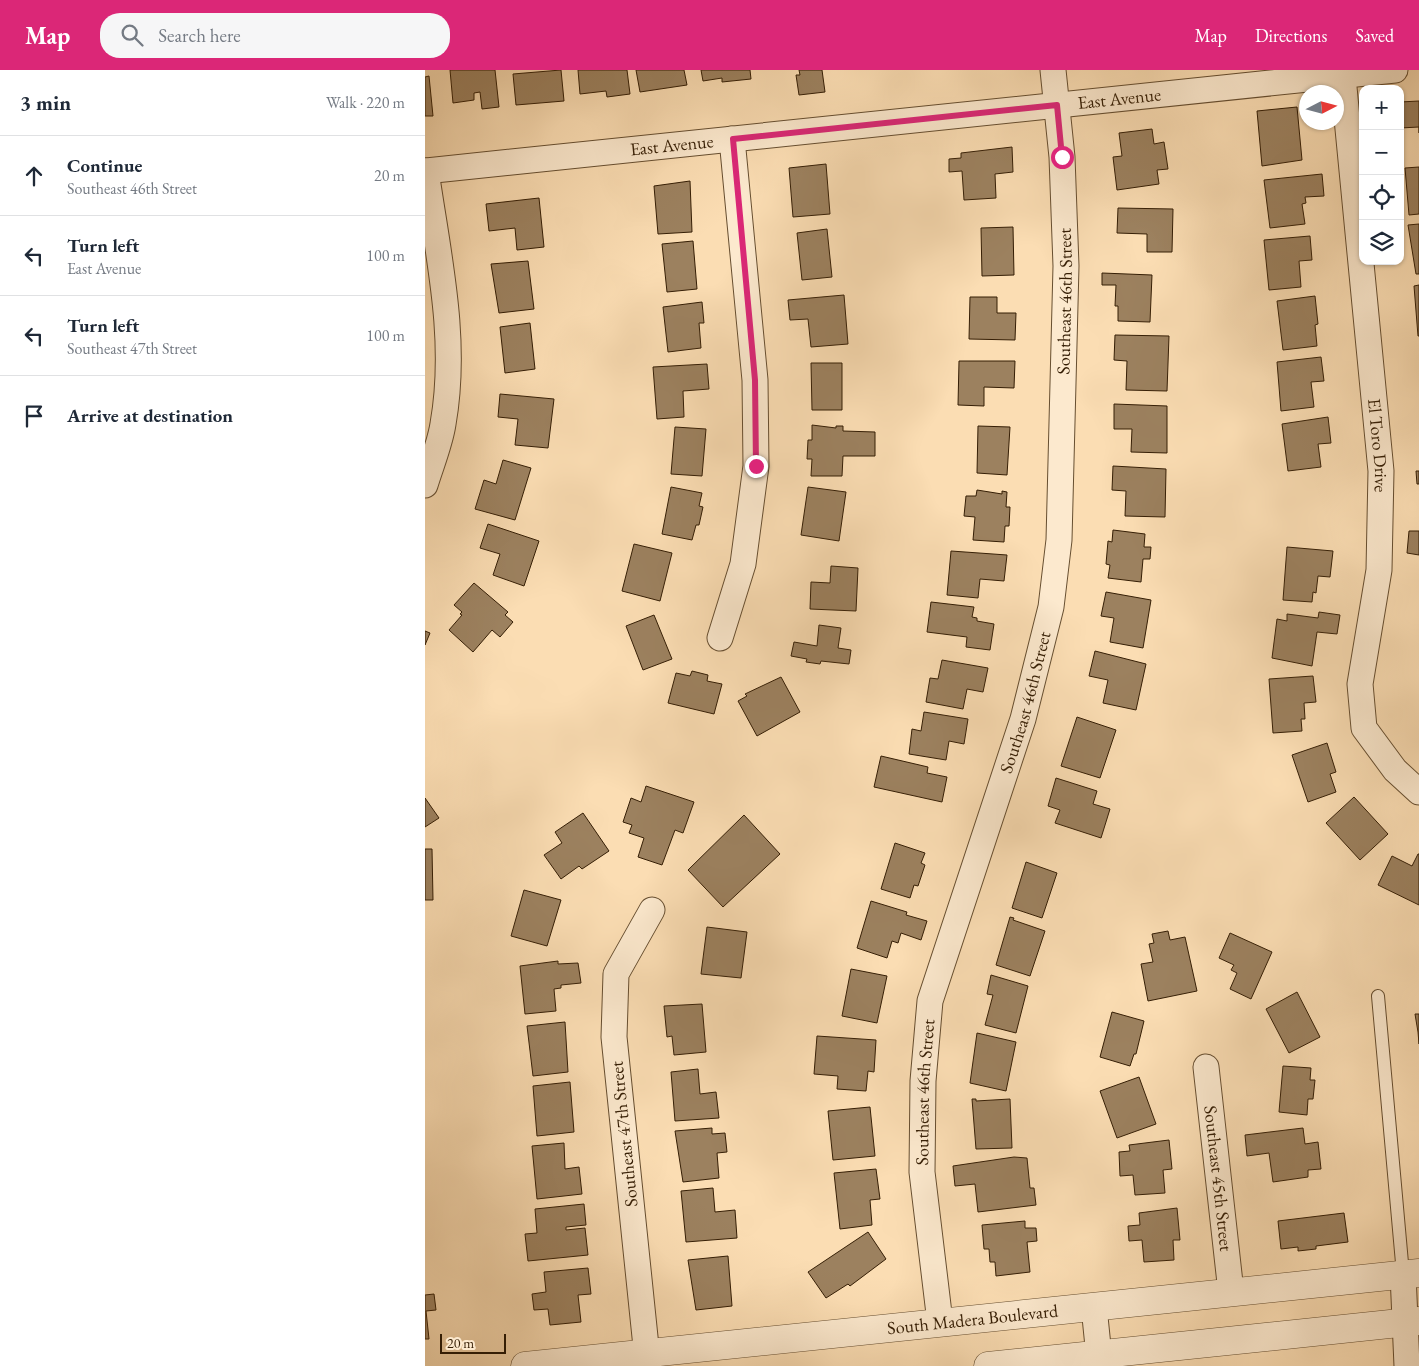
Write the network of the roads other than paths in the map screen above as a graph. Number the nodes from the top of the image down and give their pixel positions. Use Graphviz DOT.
graph roads {
  1 [pos="1053,70"];
  2 [pos="1395,70"];
  3 [pos="1343,77"];
  4 [pos="1057,105"];
  5 [pos="733,139"];
  6 [pos="425,171"];
  7 [pos="425,485"];
  8 [pos="720,638"];
  9 [pos="1419,792"];
  10 [pos="652,910"];
  11 [pos="1378,996"];
  12 [pos="1206,1066"];
  13 [pos="1411,1273"];
  14 [pos="1231,1292"];
  15 [pos="1094,1307"];
  16 [pos="940,1322"];
  17 [pos="1411,1322"];
  18 [pos="648,1360"];
  19 [pos="1099,1360"];
  20 [pos="525,1366"];
  21 [pos="988,1366"];
  22 [pos="1407,1366"];
  1 -- 4 [label="street, Southeast 46th Street"];
  2 -- 3 [label="street, East Avenue"];
  3 -- 4 [label="street, East Avenue"];
  3 -- 9 [label="street, El Toro Drive"];
  4 -- 5 [label="street, East Avenue"];
  4 -- 16 [label="street, Southeast 46th Street"];
  5 -- 6 [label="street, East Avenue"];
  5 -- 8 [label="street"];
  6 -- 7 [label="street"];
  10 -- 18 [label="street, Southeast 47th Street"];
  11 -- 13 [label="lane"];
  12 -- 14 [label="street, Southeast 45th Street"];
  13 -- 14 [label="street, South Madera Boulevard"];
  13 -- 17 [label="street"];
  14 -- 15 [label="street, South Madera Boulevard"];
  15 -- 16 [label="street, South Madera Boulevard"];
  15 -- 19 [label="street"];
  16 -- 18 [label="street, South Madera Boulevard"];
  17 -- 19 [label="street"];
  17 -- 22 [label="street"];
  18 -- 20 [label="street, South Madera Boulevard"];
  19 -- 21 [label="street"];
}
